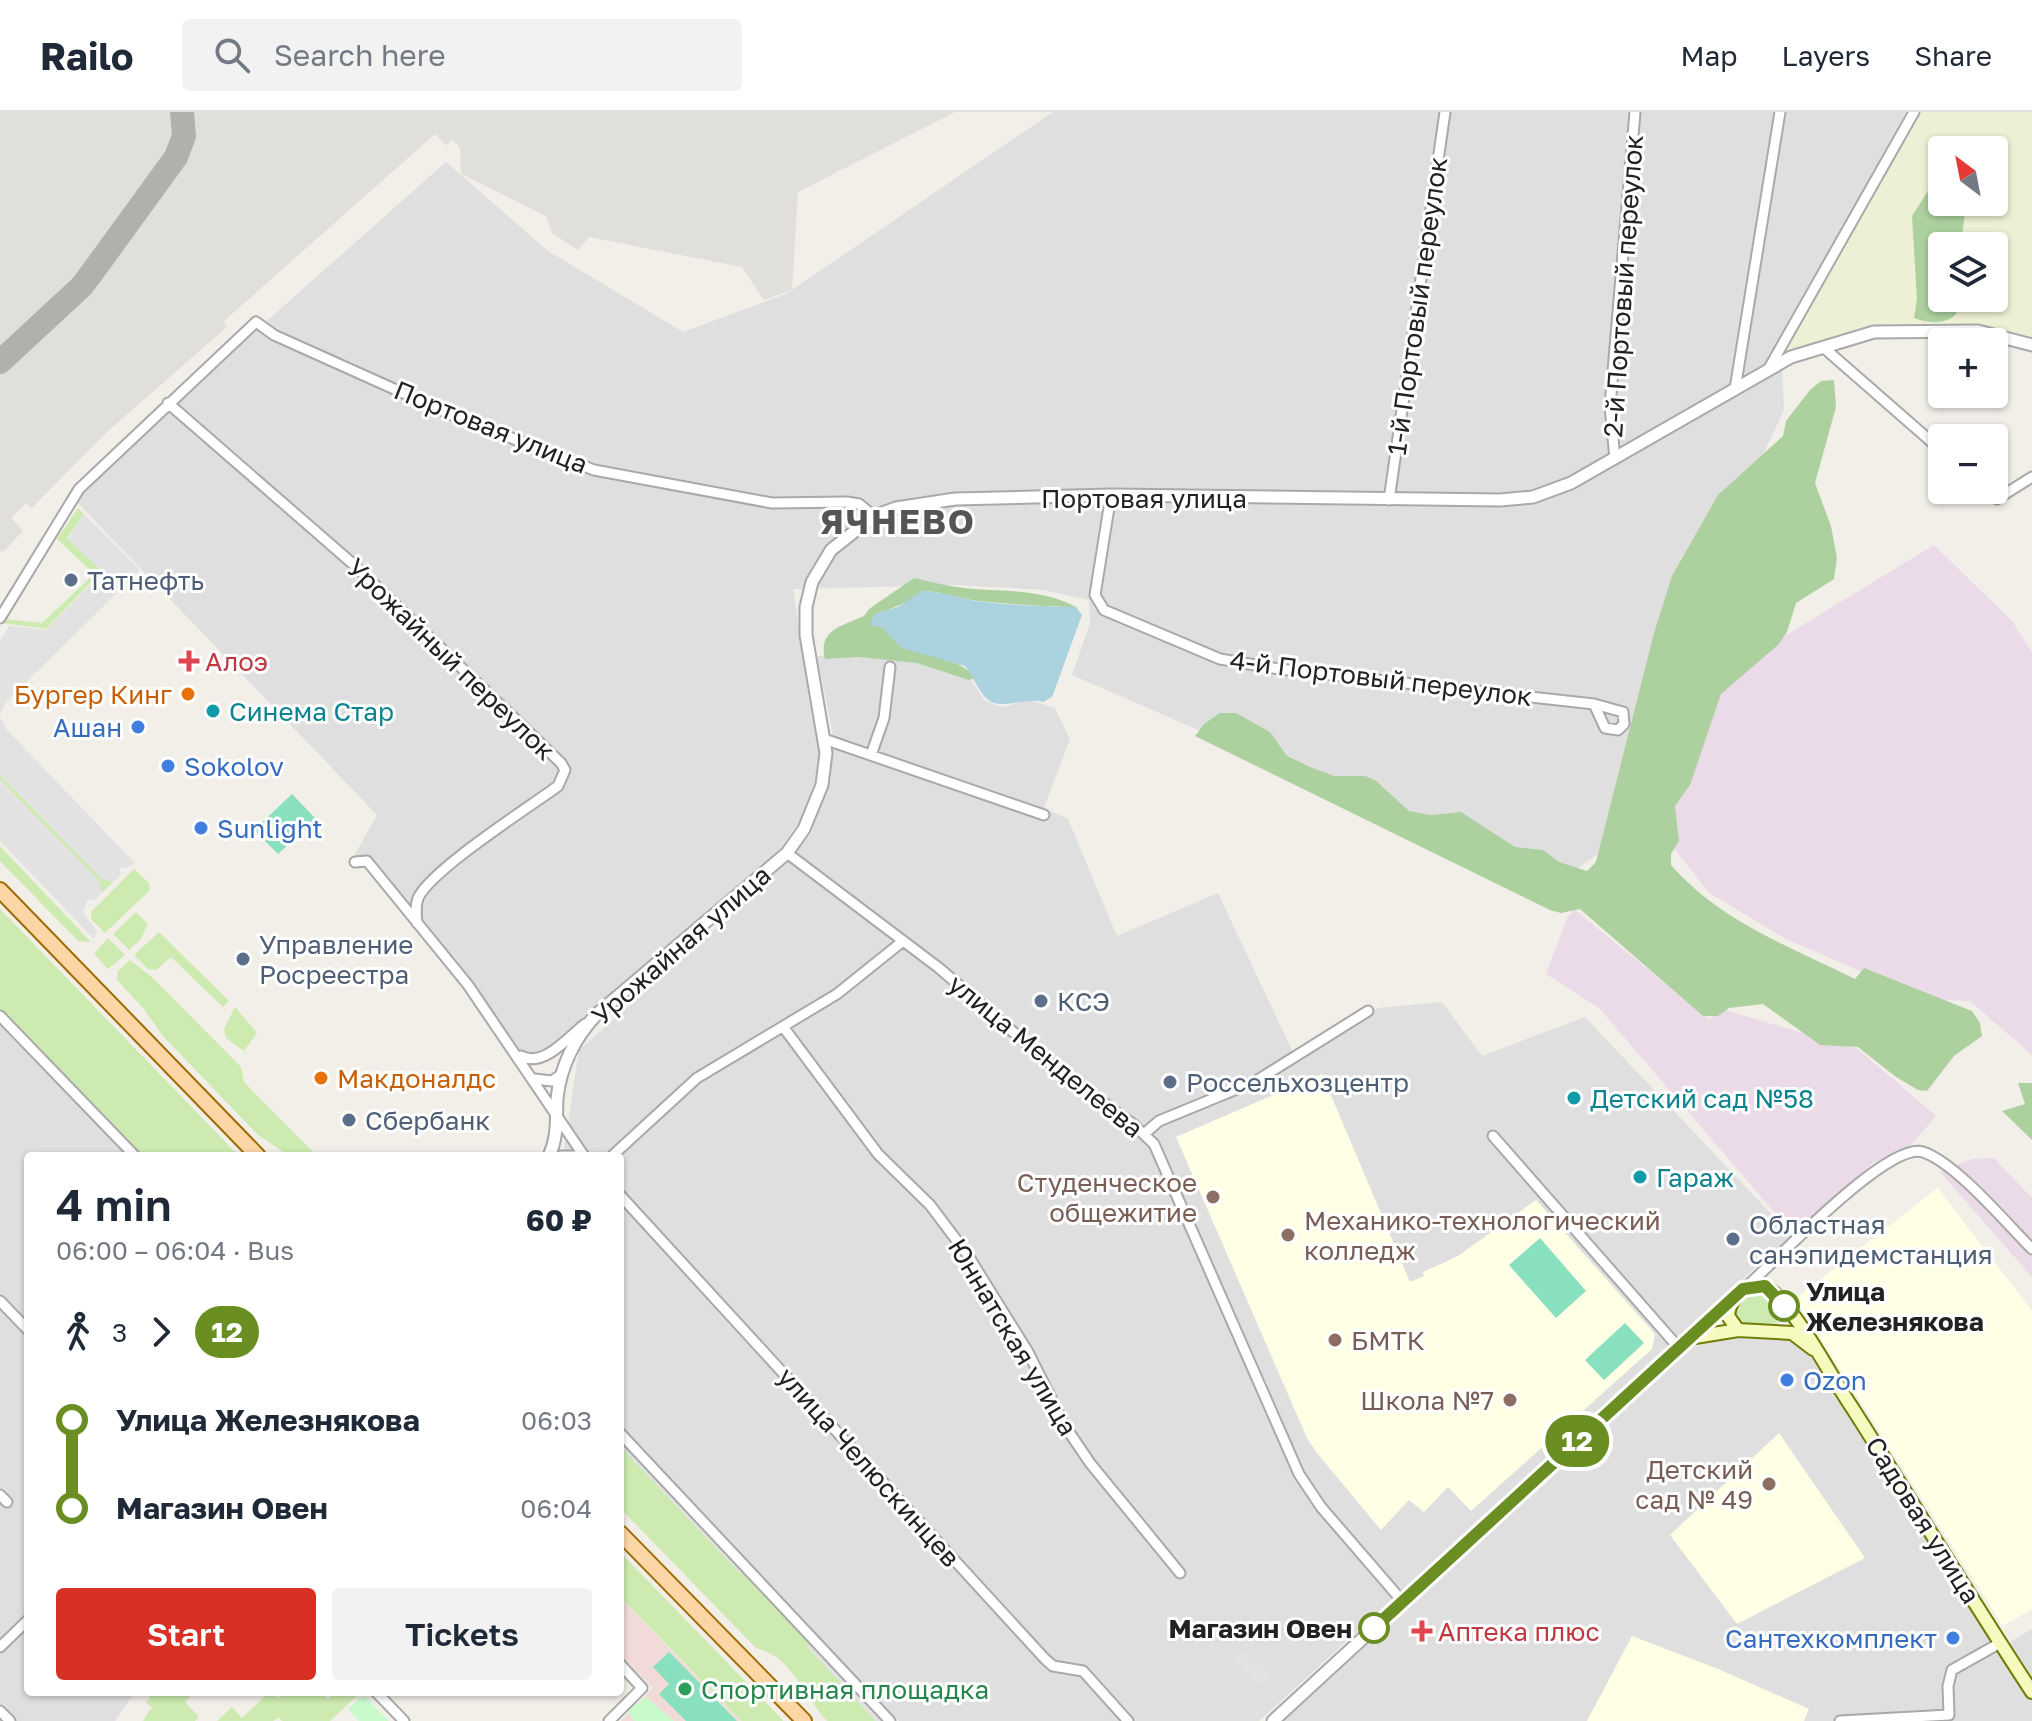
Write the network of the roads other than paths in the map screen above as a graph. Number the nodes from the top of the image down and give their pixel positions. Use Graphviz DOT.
graph roads {
  1 [pos="1445,112"];
  2 [pos="1635,112"];
  3 [pos="1780,112"];
  4 [pos="1914,112"];
  5 [pos="2032,345"];
  6 [pos="1823,347"];
  7 [pos="1768,370"];
  8 [pos="1735,389"];
  9 [pos="168,403"];
  10 [pos="1928,439"];
  11 [pos="1615,459"];
  12 [pos="2032,477"];
  13 [pos="2008,492"];
  14 [pos="1111,495"];
  15 [pos="1389,500"];
  16 [pos="874,516"];
  17 [pos="0,618"];
  18 [pos="890,667"];
  19 [pos="1594,704"];
  20 [pos="824,739"];
  21 [pos="871,755"];
  22 [pos="1044,815"];
  23 [pos="787,853"];
  24 [pos="355,862"];
  25 [pos="0,890"];
  26 [pos="417,923"];
  27 [pos="903,941"];
  28 [pos="1368,1011"];
  29 [pos="595,1015"];
  30 [pos="0,1016"];
  31 [pos="784,1028"];
  32 [pos="518,1054"];
  33 [pos="562,1074"];
  34 [pos="535,1079"];
  35 [pos="557,1112"];
  36 [pos="1144,1134"];
  37 [pos="1493,1136"];
  38 [pos="131,1152"];
  39 [pos="254,1152"];
  40 [pos="554,1152"];
  41 [pos="555,1152"];
  42 [pos="579,1152"];
  43 [pos="580,1152"];
  44 [pos="616,1152"];
  45 [pos="624,1199"];
  46 [pos="2032,1249"];
  47 [pos="1775,1261"];
  48 [pos="1743,1289"];
  49 [pos="1774,1292"];
  50 [pos="1733,1298"];
  51 [pos="0,1301"];
  52 [pos="1784,1306"];
  53 [pos="24,1326"];
  54 [pos="1738,1330"];
  55 [pos="1773,1330"];
  56 [pos="1683,1344"];
  57 [pos="1813,1349"];
  58 [pos="624,1437"];
  59 [pos="624,1537"];
  60 [pos="1180,1573"];
  61 [pos="1403,1602"];
  62 [pos="24,1624"];
  63 [pos="2000,1643"];
  64 [pos="0,1647"];
  65 [pos="624,1668"];
  66 [pos="2032,1692"];
  67 [pos="380,1696"];
  68 [pos="0,1711"];
  69 [pos="10,1721"];
  70 [pos="404,1721"];
  71 [pos="609,1721"];
  72 [pos="804,1721"];
  73 [pos="890,1721"];
  74 [pos="1128,1721"];
  75 [pos="1273,1721"];
  76 [pos="1840,1721"];
  1 -- 15 [label="street, 1-й Портовый переулок"];
  2 -- 11 [label="street, 2-й Портовый переулок"];
  3 -- 8 [label="street"];
  4 -- 7 [label="street"];
  5 -- 6 [label="street, Портовая улица"];
  6 -- 7 [label="street, Портовая улица"];
  6 -- 10 [label="street"];
  7 -- 8 [label="street, Портовая улица"];
  8 -- 11 [label="street, Портовая улица"];
  9 -- 16 [label="street, Портовая улица"];
  9 -- 17 [label="street"];
  9 -- 26 [label="street, Урожайный переулок"];
  11 -- 15 [label="street, Портовая улица"];
  12 -- 13 [label="street"];
  14 -- 15 [label="street, Портовая улица"];
  14 -- 16 [label="street, Портовая улица"];
  14 -- 19 [label="street, 4-й Портовый переулок"];
  16 -- 20 [label="street, Урожайная улица"];
  18 -- 21 [label="street"];
  20 -- 21 [label="street"];
  20 -- 23 [label="street, Урожайная улица"];
  21 -- 22 [label="street"];
  23 -- 27 [label="street, улица Менделеева"];
  23 -- 29 [label="street, Урожайная улица"];
  24 -- 26 [label="street"];
  25 -- 39 [label="main road"];
  26 -- 32 [label="street"];
  27 -- 31 [label="street"];
  27 -- 36 [label="street, улица Менделеева"];
  28 -- 36 [label="street"];
  29 -- 32 [label="street"];
  29 -- 33 [label="street, Урожайная улица"];
  30 -- 38 [label="street"];
  31 -- 44 [label="street"];
  31 -- 60 [label="street, Юннатская улица"];
  32 -- 34 [label="street"];
  33 -- 34 [label="street"];
  33 -- 35 [label="street, Урожайная улица"];
  34 -- 35 [label="street"];
  35 -- 40 [label="street, Урожайная улица"];
  35 -- 43 [label="street"];
  36 -- 61 [label="street, улица Менделеева"];
  37 -- 56 [label="street"];
  41 -- 42 [label="street"];
  45 -- 74 [label="street, улица Челюскинцев"];
  46 -- 47 [label="street"];
  47 -- 48 [label="street"];
  47 -- 49 [label="street"];
  48 -- 49 [label="main road"];
  48 -- 50 [label="main road"];
  49 -- 52 [label="main road"];
  50 -- 54 [label="main road"];
  50 -- 56 [label="main road"];
  51 -- 53 [label="street"];
  52 -- 55 [label="main road"];
  52 -- 57 [label="main road, Садовая улица"];
  54 -- 55 [label="main road"];
  54 -- 56 [label="main road"];
  55 -- 57 [label="main road"];
  56 -- 61 [label="street"];
  57 -- 63 [label="main road, Садовая улица"];
  58 -- 73 [label="street"];
  59 -- 72 [label="main road"];
  61 -- 75 [label="street"];
  62 -- 64 [label="street"];
  63 -- 66 [label="main road, Садовая улица"];
  63 -- 76 [label="street"];
  65 -- 71 [label="street"];
  67 -- 70 [label="street"];
  68 -- 69 [label="street"];
}
